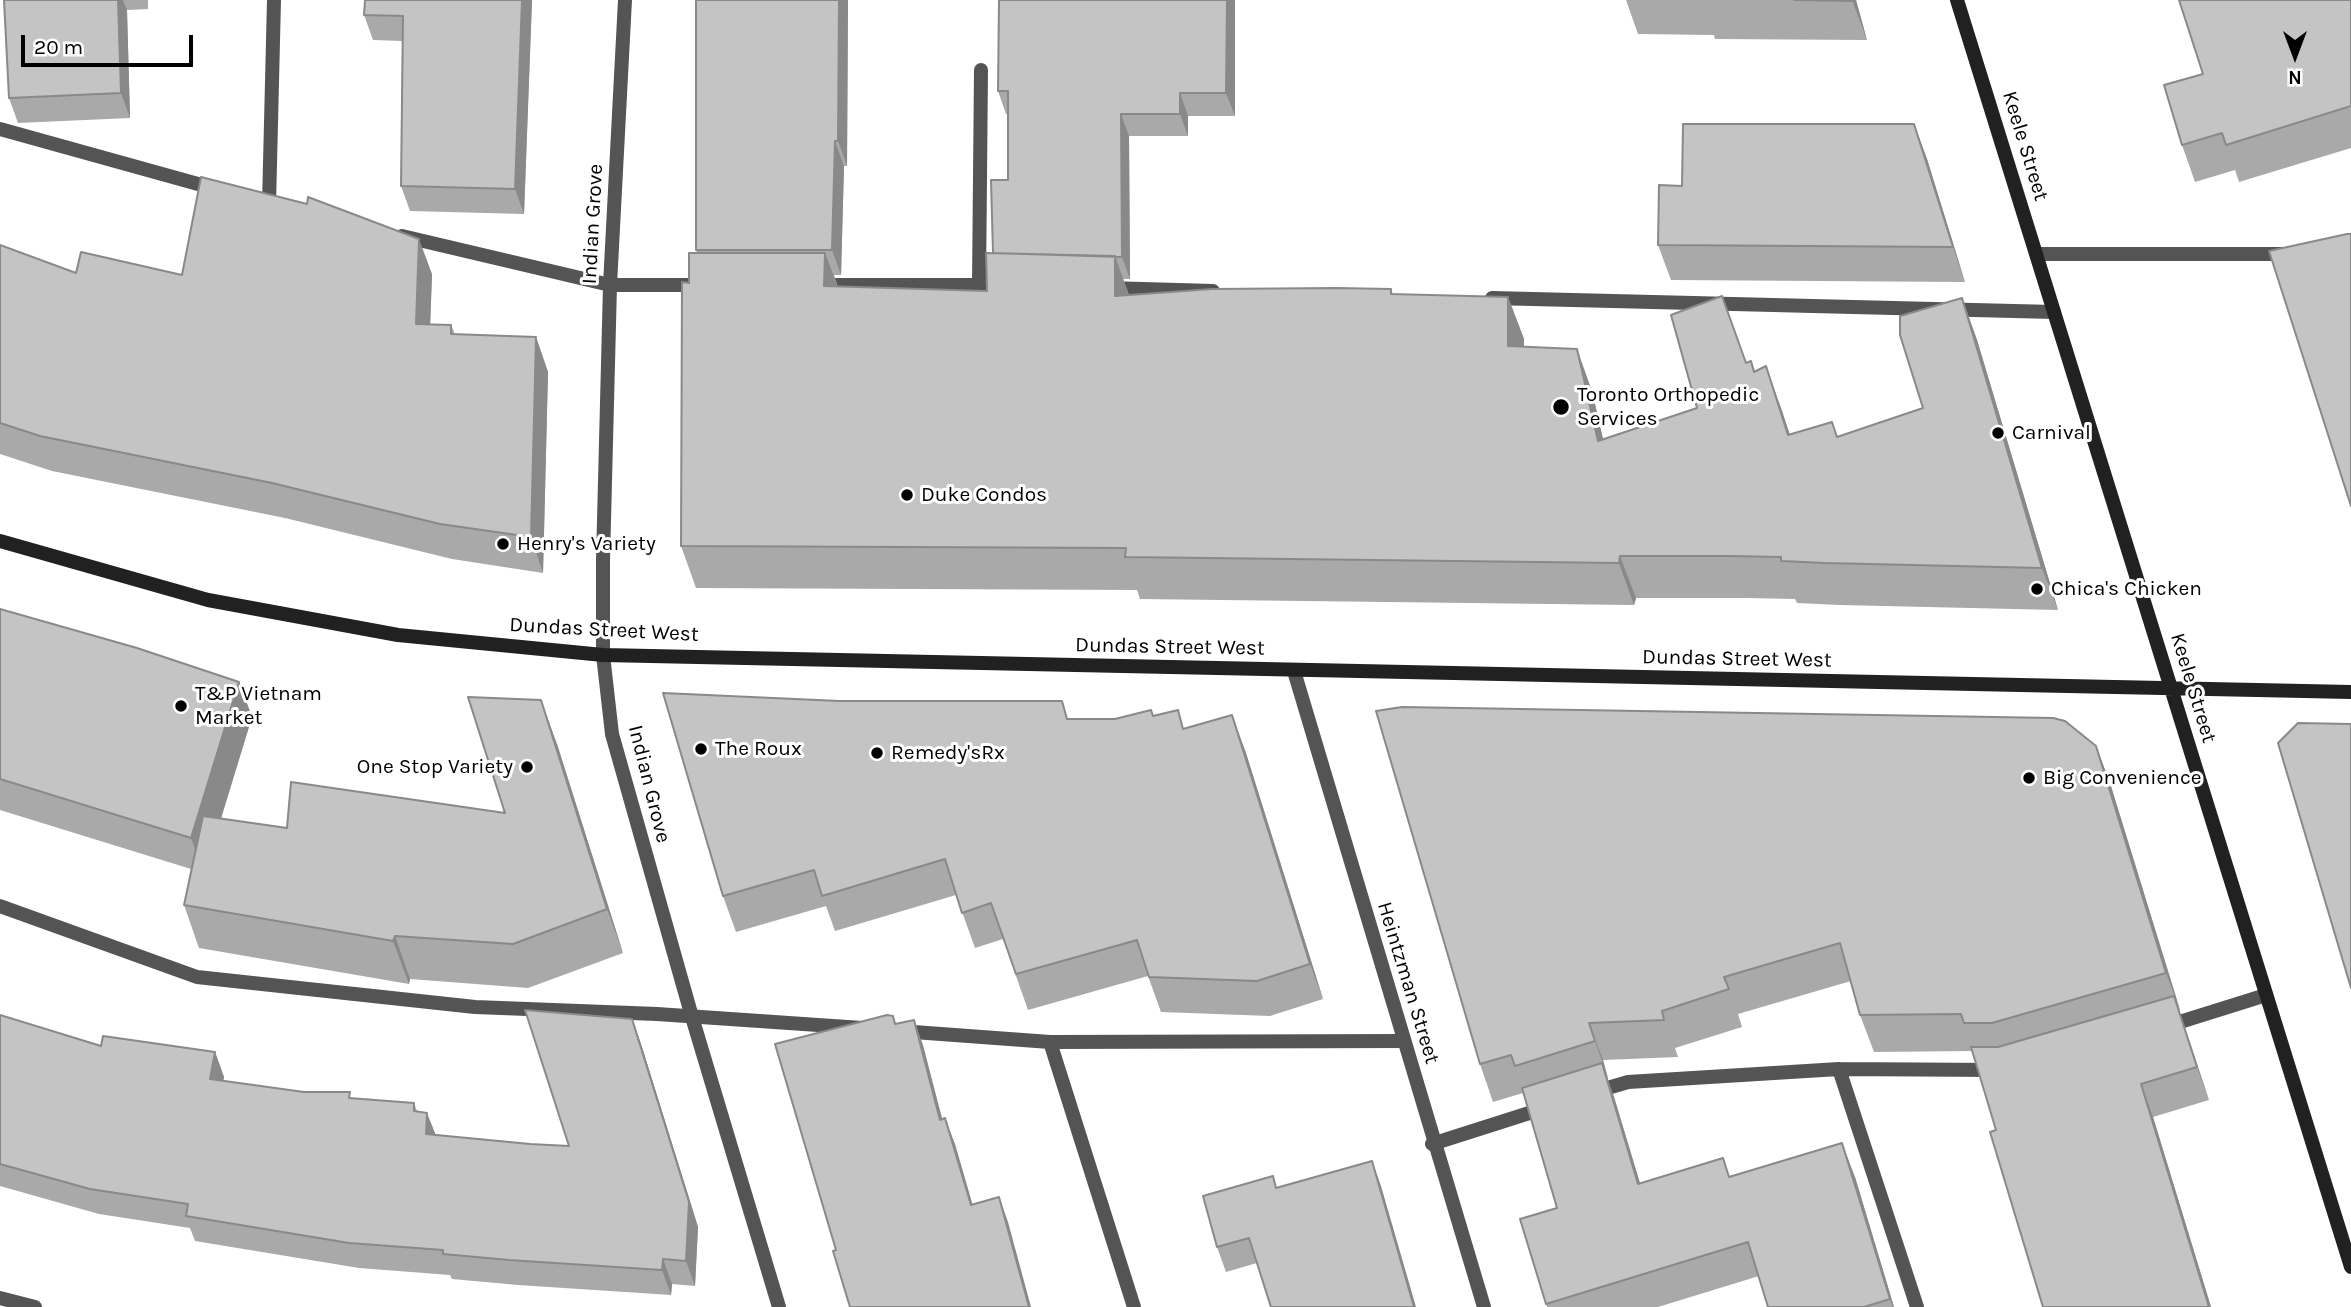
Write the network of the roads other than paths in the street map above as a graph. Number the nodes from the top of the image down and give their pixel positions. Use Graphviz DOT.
graph roads {
  1 [pos="274,0"];
  2 [pos="625,0"];
  3 [pos="1957,0"];
  4 [pos="981,70"];
  5 [pos="0,129"];
  6 [pos="232,194"];
  7 [pos="269,205"];
  8 [pos="391,233"];
  9 [pos="2037,254"];
  10 [pos="2300,254"];
  11 [pos="610,285"];
  12 [pos="710,285"];
  13 [pos="804,285"];
  14 [pos="979,285"];
  15 [pos="1020,286"];
  16 [pos="1086,288"];
  17 [pos="1224,291"];
  18 [pos="1475,297"];
  19 [pos="2054,312"];
  20 [pos="0,541"];
  21 [pos="604,655"];
  22 [pos="1294,671"];
  23 [pos="2172,689"];
  24 [pos="2351,692"];
  25 [pos="0,906"];
  26 [pos="2266,995"];
  27 [pos="692,1017"];
  28 [pos="2152,1030"];
  29 [pos="1404,1041"];
  30 [pos="1050,1042"];
  31 [pos="1839,1069"];
  32 [pos="2007,1070"];
  33 [pos="1433,1143"];
  34 [pos="2347,1241"];
  35 [pos="2351,1267"];
  36 [pos="0,1298"];
  37 [pos="35,1307"];
  38 [pos="779,1307"];
  39 [pos="1134,1307"];
  40 [pos="1484,1307"];
  41 [pos="1917,1307"];
  1 -- 7 [label="street"];
  2 -- 11 [label="street, Indian Grove"];
  3 -- 9 [label="main road, Keele Street"];
  4 -- 14 [label="street"];
  5 -- 6 [label="street"];
  8 -- 11 [label="street"];
  9 -- 10 [label="street"];
  9 -- 19 [label="main road, Keele Street"];
  11 -- 12 [label="street"];
  11 -- 21 [label="street, Indian Grove"];
  13 -- 14 [label="street"];
  14 -- 15 [label="street"];
  16 -- 17 [label="street"];
  18 -- 19 [label="street"];
  19 -- 23 [label="main road, Keele Street"];
  20 -- 21 [label="main road, Dundas Street West"];
  21 -- 22 [label="main road, Dundas Street West"];
  21 -- 27 [label="street, Indian Grove"];
  22 -- 23 [label="main road, Dundas Street West"];
  22 -- 29 [label="street, Heintzman Street"];
  23 -- 24 [label="main road, Dundas Street West"];
  23 -- 26 [label="main road, Keele Street"];
  25 -- 27 [label="street"];
  26 -- 28 [label="street"];
  26 -- 34 [label="main road, Keele Street"];
  27 -- 30 [label="street"];
  27 -- 38 [label="street, Indian Grove"];
  29 -- 30 [label="street"];
  29 -- 33 [label="street, Heintzman Street"];
  30 -- 39 [label="street"];
  31 -- 32 [label="street"];
  31 -- 33 [label="street"];
  31 -- 41 [label="street"];
  33 -- 40 [label="street, Heintzman Street"];
  34 -- 35 [label="main road, Keele Street"];
  36 -- 37 [label="street"];
}
